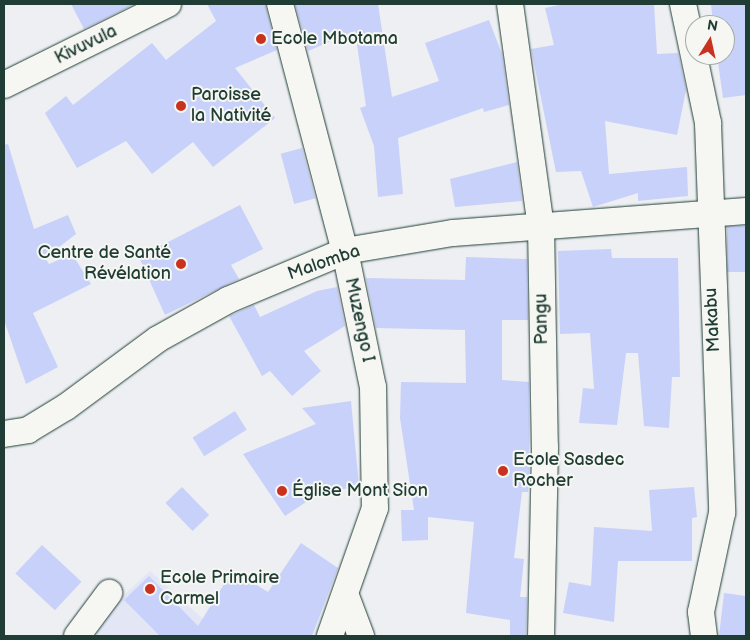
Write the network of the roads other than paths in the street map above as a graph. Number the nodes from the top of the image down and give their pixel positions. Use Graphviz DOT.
graph roads {
  1 [pos="168,4"];
  2 [pos="280,4"];
  3 [pos="510,4"];
  4 [pos="683,4"];
  5 [pos="4,85"];
  6 [pos="746,210"];
  7 [pos="708,212"];
  8 [pos="541,226"];
  9 [pos="345,251"];
  10 [pos="4,434"];
  11 [pos="109,593"];
  12 [pos="346,596"];
  13 [pos="77,636"];
  14 [pos="330,636"];
  15 [pos="362,636"];
  16 [pos="541,636"];
  17 [pos="704,636"];
  1 -- 5 [label="street, Kivuvula"];
  2 -- 9 [label="street, Muzengo I"];
  3 -- 8 [label="street, Pangu"];
  4 -- 7 [label="street, Makabu"];
  6 -- 7 [label="street, Malomba"];
  7 -- 8 [label="street, Malomba"];
  7 -- 17 [label="street, Makabu"];
  8 -- 9 [label="street, Malomba"];
  8 -- 16 [label="street, Pangu"];
  9 -- 10 [label="street, Malomba"];
  9 -- 12 [label="street, Muzengo I"];
  11 -- 13 [label="street"];
  12 -- 14 [label="street, Muzengo I"];
  12 -- 15 [label="street"];
}
